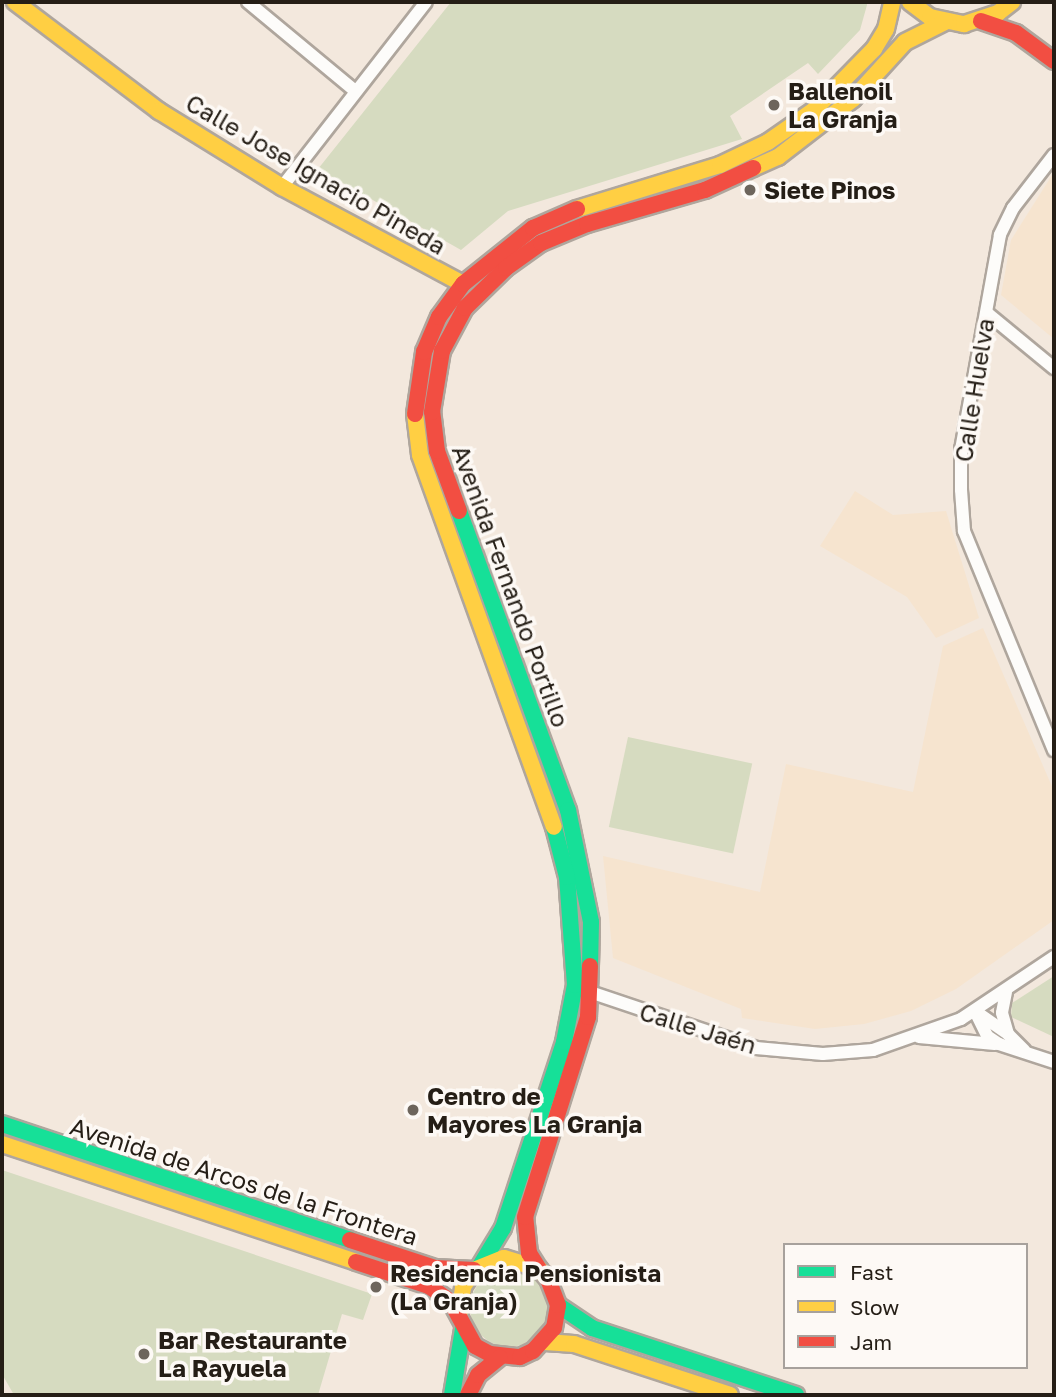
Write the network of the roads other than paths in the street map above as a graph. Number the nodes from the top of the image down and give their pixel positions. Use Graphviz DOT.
graph roads {
  1 [pos="15,2"];
  2 [pos="248,2"];
  3 [pos="426,2"];
  4 [pos="892,2"];
  5 [pos="910,2"];
  6 [pos="1012,2"];
  7 [pos="981,20"];
  8 [pos="945,22"];
  9 [pos="1054,61"];
  10 [pos="354,90"];
  11 [pos="1054,155"];
  12 [pos="282,187"];
  13 [pos="463,284"];
  14 [pos="987,313"];
  15 [pos="1054,368"];
  16 [pos="1054,750"];
  17 [pos="1054,957"];
  18 [pos="575,985"];
  19 [pos="1006,992"];
  20 [pos="592,994"];
  21 [pos="975,1011"];
  22 [pos="1008,1034"];
  23 [pos="915,1037"];
  24 [pos="999,1045"];
  25 [pos="1027,1052"];
  26 [pos="1054,1062"];
  27 [pos="2,1124"];
  28 [pos="2,1144"];
  29 [pos="477,1268"];
  30 [pos="540,1269"];
  31 [pos="558,1305"];
  32 [pos="461,1322"];
  33 [pos="545,1342"];
  34 [pos="500,1357"];
  35 [pos="453,1395"];
  36 [pos="468,1395"];
  37 [pos="730,1395"];
  38 [pos="796,1395"];
  1 -- 12 [label="main road, Calle Jose Ignacio Pineda"];
  2 -- 10 [label="street"];
  3 -- 10 [label="street"];
  4 -- 13 [label="main road, Avenida Fernando Portillo"];
  5 -- 8 [label="main road"];
  6 -- 7 [label="main road"];
  7 -- 8 [label="main road"];
  7 -- 9 [label="main road"];
  8 -- 20 [label="main road, Avenida Fernando Portillo"];
  10 -- 12 [label="street"];
  11 -- 14 [label="street, Calle Huelva"];
  12 -- 13 [label="main road, Calle Jose Ignacio Pineda"];
  13 -- 18 [label="main road, Avenida Fernando Portillo"];
  14 -- 15 [label="street"];
  14 -- 16 [label="street, Calle Huelva"];
  17 -- 19 [label="street, Calle Jaén"];
  18 -- 20 [label="street, Calle Jaén"];
  18 -- 29 [label="main road, Avenida Fernando Portillo"];
  19 -- 21 [label="street, Calle Jaén"];
  19 -- 22 [label="street"];
  20 -- 23 [label="street, Calle Jaén"];
  20 -- 30 [label="main road, Avenida Fernando Portillo"];
  21 -- 22 [label="street"];
  21 -- 23 [label="street, Calle Jaén"];
  21 -- 24 [label="street"];
  22 -- 25 [label="street"];
  23 -- 24 [label="street"];
  24 -- 25 [label="street"];
  25 -- 26 [label="street"];
  27 -- 29 [label="main road, Avenida de Arcos de la Frontera"];
  28 -- 32 [label="main road, Avenida de Arcos de la Frontera"];
  29 -- 30 [label="main road, Avenida de Arcos de la Frontera"];
  29 -- 32 [label="main road"];
  30 -- 31 [label="main road"];
  31 -- 33 [label="main road"];
  31 -- 38 [label="main road"];
  32 -- 34 [label="main road, Avenida de Arcos de la Frontera"];
  32 -- 35 [label="main road"];
  33 -- 34 [label="main road"];
  33 -- 37 [label="main road"];
  34 -- 36 [label="main road"];
}
